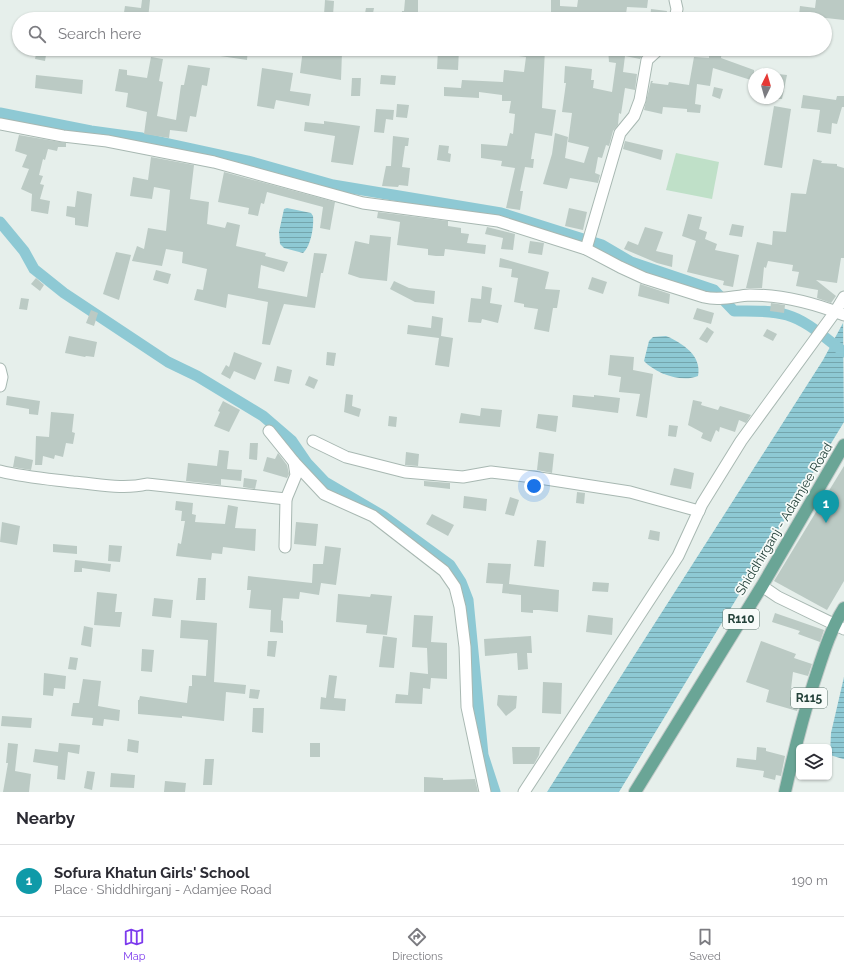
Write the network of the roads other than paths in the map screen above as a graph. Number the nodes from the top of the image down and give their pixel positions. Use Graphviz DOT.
graph roads {
  1 [pos="675,0"];
  2 [pos="676,12"];
  3 [pos="651,56"];
  4 [pos="0,124"];
  5 [pos="586,249"];
  6 [pos="844,297"];
  7 [pos="840,314"];
  8 [pos="0,369"];
  9 [pos="0,386"];
  10 [pos="269,431"];
  11 [pos="313,441"];
  12 [pos="844,445"];
  13 [pos="294,462"];
  14 [pos="0,472"];
  15 [pos="286,499"];
  16 [pos="699,511"];
  17 [pos="285,547"];
  18 [pos="762,586"];
  19 [pos="844,608"];
  20 [pos="839,627"];
  21 [pos="485,792"];
  22 [pos="524,792"];
  23 [pos="634,792"];
  24 [pos="785,792"];
  1 -- 2 [label="street"];
  3 -- 5 [label="street"];
  4 -- 5 [label="street"];
  5 -- 7 [label="street"];
  6 -- 7 [label="street"];
  7 -- 16 [label="street"];
  8 -- 9 [label="street"];
  10 -- 13 [label="street"];
  11 -- 16 [label="street"];
  12 -- 18 [label="main road, Shiddhirganj - Adamjee Road / R110"];
  13 -- 15 [label="street"];
  13 -- 21 [label="street"];
  14 -- 15 [label="street"];
  15 -- 17 [label="street"];
  16 -- 22 [label="street"];
  18 -- 20 [label="street"];
  18 -- 23 [label="main road, Shiddhirganj - Adamjee Road / R110"];
  19 -- 20 [label="main road, R115"];
  20 -- 24 [label="main road, R115"];
}
